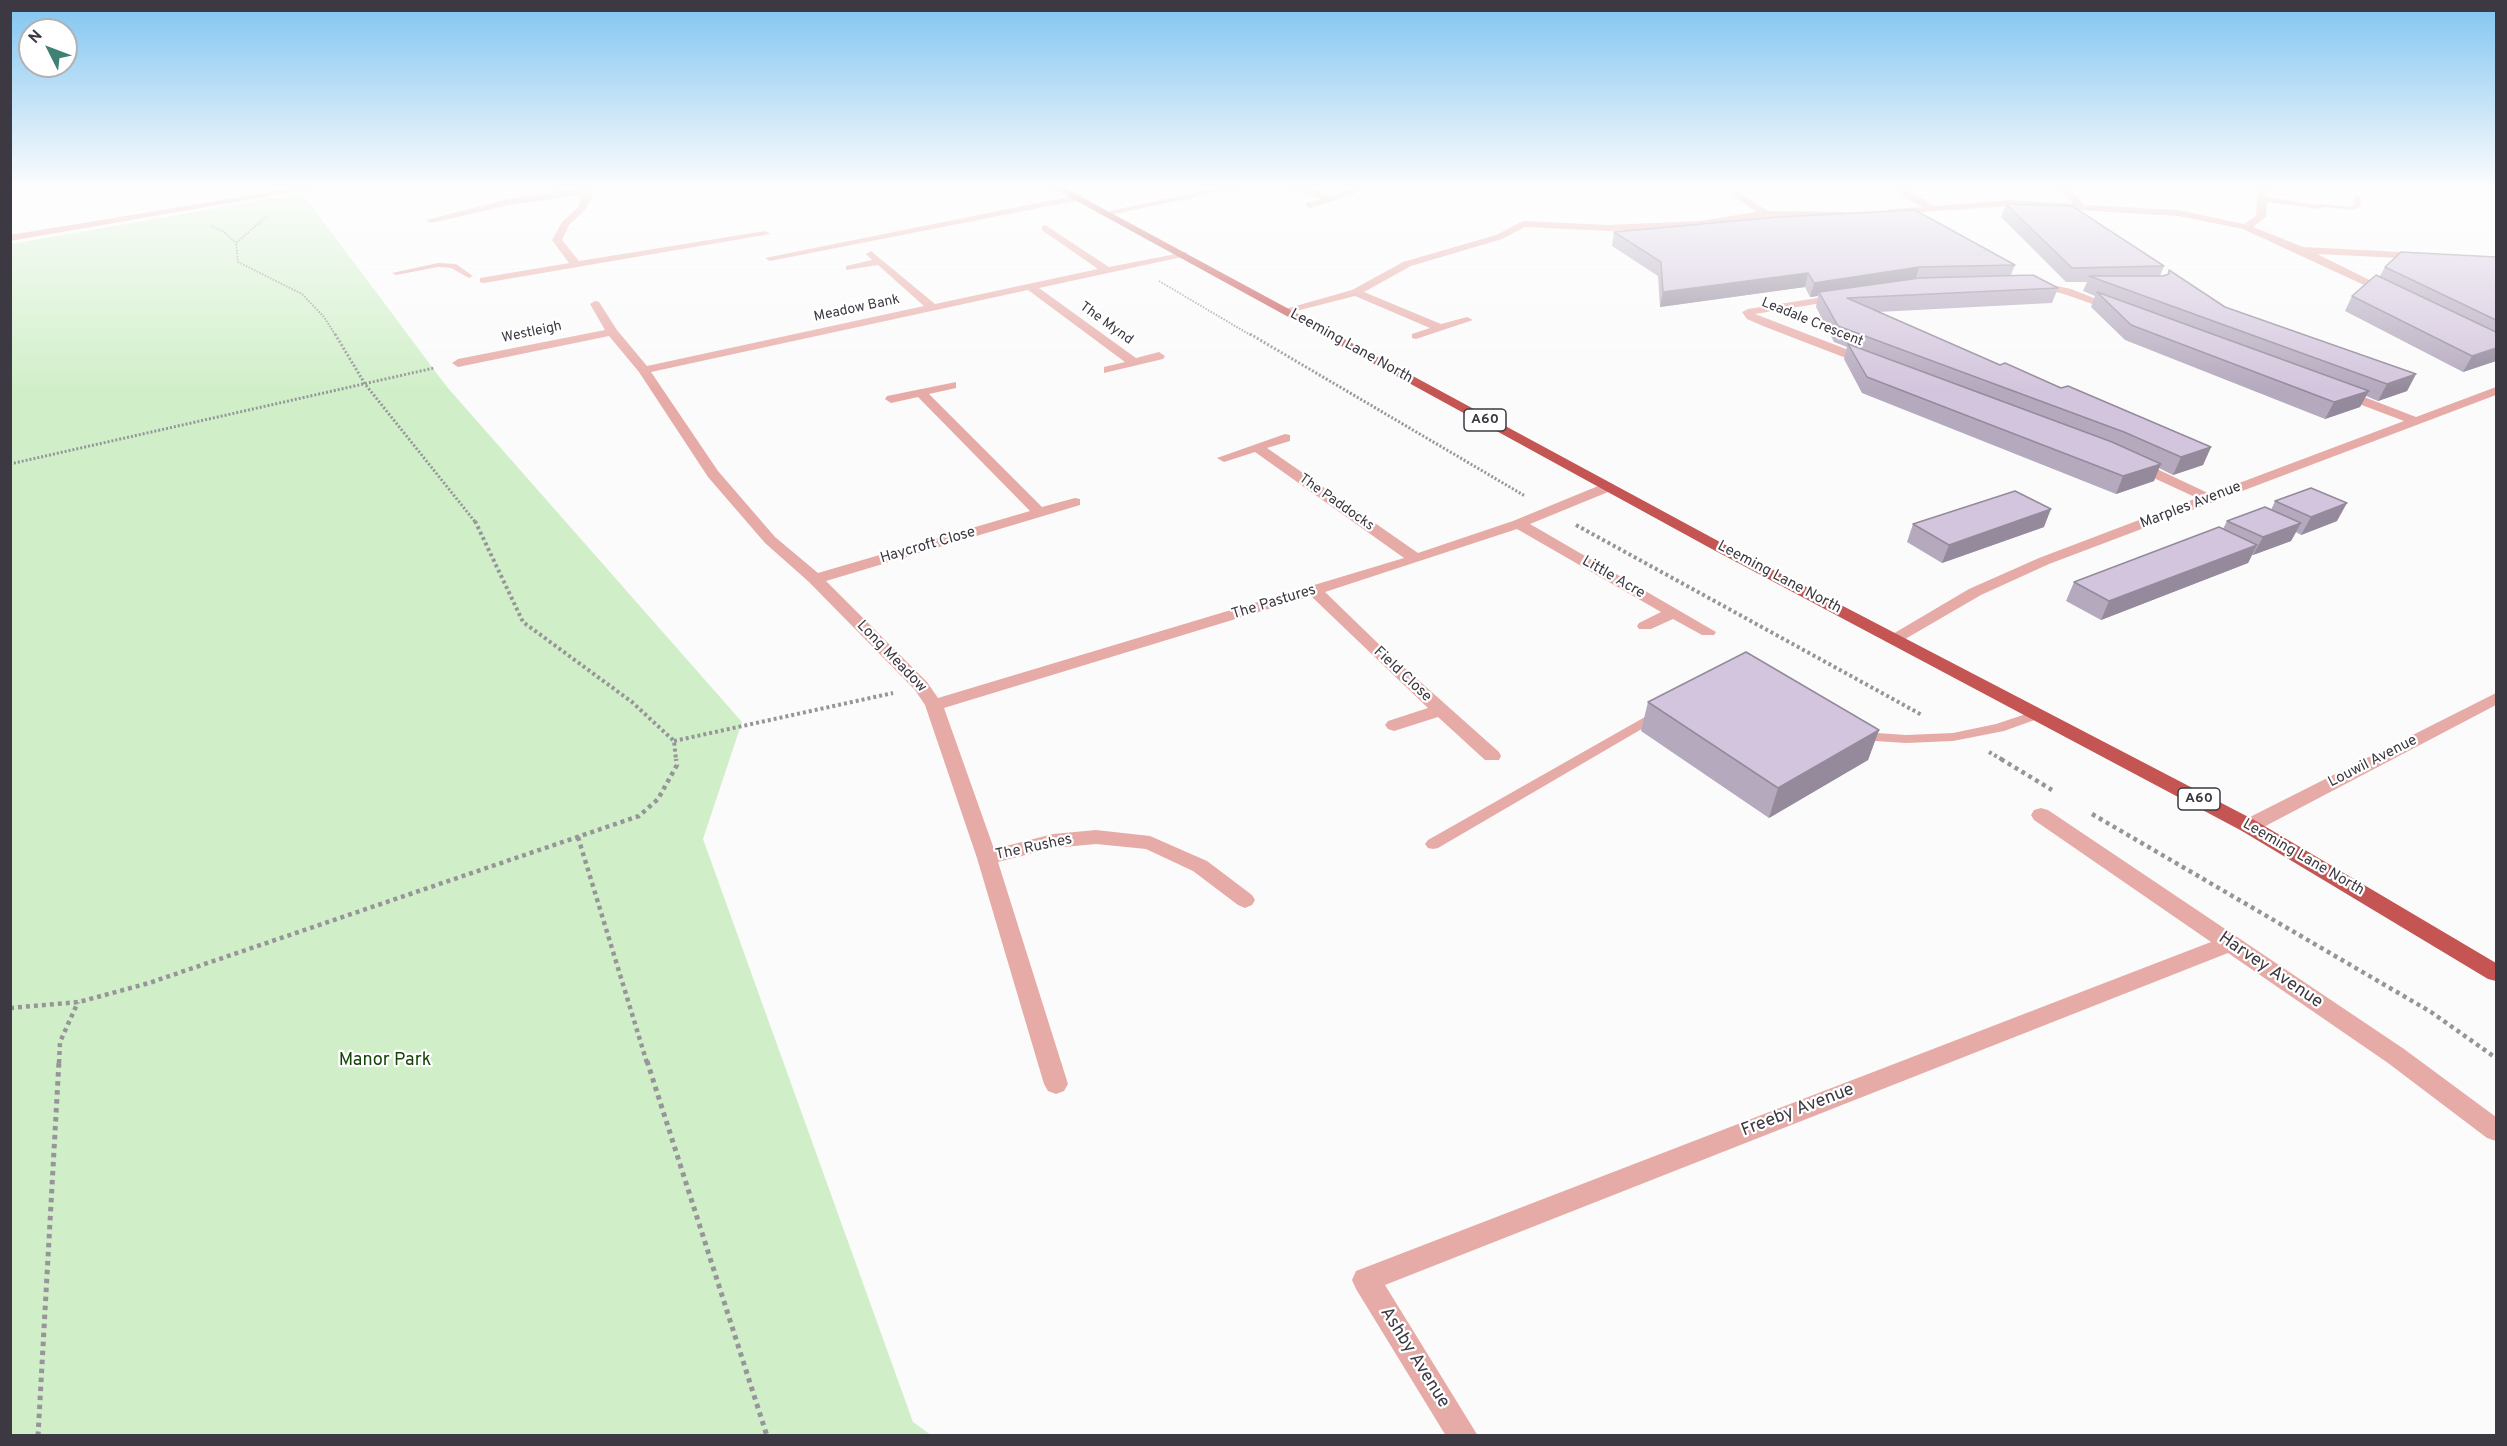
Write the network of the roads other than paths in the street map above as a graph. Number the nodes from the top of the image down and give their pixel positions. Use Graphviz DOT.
graph roads {
  1 [pos="569,255"];
  2 [pos="635,255"];
  3 [pos="784,255"];
  4 [pos="873,255"];
  5 [pos="1086,255"];
  6 [pos="1175,255"];
  7 [pos="1185,255"];
  8 [pos="1437,255"];
  9 [pos="2312,255"];
  10 [pos="2420,255"];
  11 [pos="2431,256"];
  12 [pos="771,258"];
  13 [pos="880,262"];
  14 [pos="576,265"];
  15 [pos="850,268"];
  16 [pos="1107,270"];
  17 [pos="396,273"];
  18 [pos="469,276"];
  19 [pos="2019,284"];
  20 [pos="2052,286"];
  21 [pos="2087,286"];
  22 [pos="1030,287"];
  23 [pos="1356,292"];
  24 [pos="1859,294"];
  25 [pos="2404,301"];
  26 [pos="595,304"];
  27 [pos="933,308"];
  28 [pos="1284,311"];
  29 [pos="2133,315"];
  30 [pos="1467,320"];
  31 [pos="1440,328"];
  32 [pos="612,332"];
  33 [pos="1416,336"];
  34 [pos="1159,356"];
  35 [pos="458,363"];
  36 [pos="1135,363"];
  37 [pos="1880,366"];
  38 [pos="644,370"];
  39 [pos="1108,370"];
  40 [pos="952,385"];
  41 [pos="2329,388"];
  42 [pos="2496,391"];
  43 [pos="920,392"];
  44 [pos="891,399"];
  45 [pos="2416,421"];
  46 [pos="1285,438"];
  47 [pos="1256,447"];
  48 [pos="1224,458"];
  49 [pos="2121,458"];
  50 [pos="1608,487"];
  51 [pos="2211,499"];
  52 [pos="1075,502"];
  53 [pos="1040,513"];
  54 [pos="1518,524"];
  55 [pos="1416,559"];
  56 [pos="815,579"];
  57 [pos="1315,591"];
  58 [pos="1674,612"];
  59 [pos="1645,626"];
  60 [pos="1708,632"];
  61 [pos="1894,638"];
  62 [pos="2496,698"];
  63 [pos="1674,704"];
  64 [pos="934,705"];
  65 [pos="1440,710"];
  66 [pos="2038,714"];
  67 [pos="1394,725"];
  68 [pos="1847,728"];
  69 [pos="1492,756"];
  70 [pos="2041,815"];
  71 [pos="2249,826"];
  72 [pos="1433,844"];
  73 [pos="987,858"];
  74 [pos="1245,900"];
  75 [pos="2229,943"];
  76 [pos="2496,973"];
  77 [pos="1056,1084"];
  78 [pos="2496,1131"];
  79 [pos="1366,1280"];
  80 [pos="1462,1436"];
  1 -- 14 [label="street"];
  2 -- 14 [label="street"];
  3 -- 12 [label="street"];
  4 -- 13 [label="street"];
  5 -- 16 [label="street"];
  6 -- 16 [label="street, Meadow Bank"];
  7 -- 28 [label="highway, Leeming Lane North / A60"];
  8 -- 23 [label="street"];
  9 -- 25 [label="street"];
  10 -- 11 [label="street"];
  13 -- 15 [label="street"];
  13 -- 27 [label="street"];
  14 -- 18 [label="street"];
  16 -- 22 [label="street, Meadow Bank"];
  17 -- 18 [label="lane"];
  19 -- 20 [label="street"];
  20 -- 21 [label="street"];
  20 -- 29 [label="street"];
  22 -- 27 [label="street, Meadow Bank"];
  22 -- 36 [label="street, The Mynd"];
  23 -- 28 [label="street"];
  23 -- 31 [label="street"];
  24 -- 37 [label="street, Leadale Crescent"];
  26 -- 32 [label="street, Long Meadow"];
  27 -- 38 [label="street, Meadow Bank"];
  28 -- 50 [label="highway, Leeming Lane North / A60"];
  30 -- 31 [label="street"];
  31 -- 33 [label="street"];
  32 -- 35 [label="street, Westleigh"];
  32 -- 38 [label="street, Long Meadow"];
  34 -- 36 [label="street"];
  36 -- 39 [label="street"];
  38 -- 56 [label="street, Long Meadow"];
  40 -- 43 [label="street"];
  41 -- 45 [label="street"];
  42 -- 45 [label="street, Marples Avenue"];
  43 -- 44 [label="street"];
  43 -- 53 [label="street"];
  45 -- 51 [label="street, Marples Avenue"];
  46 -- 47 [label="street"];
  47 -- 48 [label="street"];
  47 -- 55 [label="street, The Paddocks"];
  49 -- 51 [label="street"];
  50 -- 54 [label="street, The Pastures"];
  50 -- 61 [label="highway, Leeming Lane North / A60"];
  51 -- 61 [label="street, Marples Avenue"];
  52 -- 53 [label="street, Haycroft Close"];
  53 -- 56 [label="street, Haycroft Close"];
  54 -- 55 [label="street, The Pastures"];
  54 -- 58 [label="street, Little Acre"];
  55 -- 57 [label="street, The Pastures"];
  56 -- 64 [label="street, Long Meadow"];
  57 -- 64 [label="street, The Pastures"];
  57 -- 65 [label="street, Field Close"];
  58 -- 59 [label="street"];
  58 -- 60 [label="street, Little Acre"];
  61 -- 66 [label="highway, Leeming Lane North / A60"];
  62 -- 71 [label="street, Louwil Avenue"];
  63 -- 72 [label="lane"];
  64 -- 73 [label="street, Long Meadow"];
  65 -- 67 [label="street"];
  65 -- 69 [label="street, Field Close"];
  66 -- 68 [label="lane"];
  66 -- 71 [label="highway, Leeming Lane North / A60"];
  70 -- 75 [label="street, Harvey Avenue"];
  71 -- 76 [label="highway, Leeming Lane North / A60"];
  73 -- 74 [label="street, The Rushes"];
  73 -- 77 [label="street, Long Meadow"];
  75 -- 78 [label="street, Harvey Avenue"];
  75 -- 79 [label="street, Freeby Avenue"];
  79 -- 80 [label="street, Ashby Avenue"];
}
